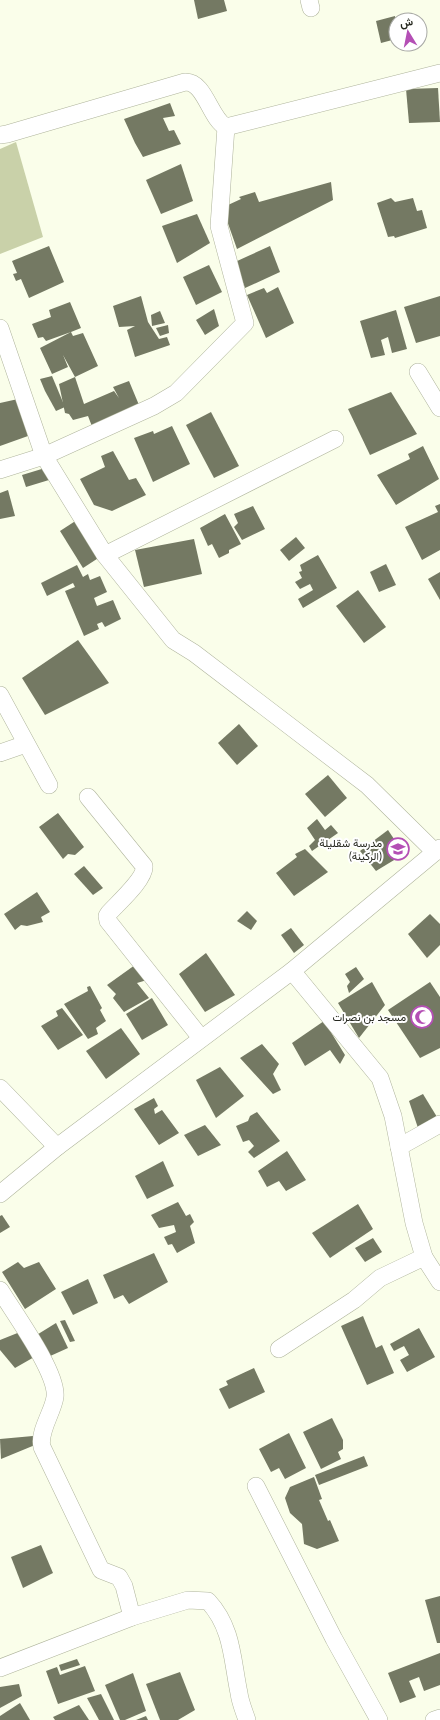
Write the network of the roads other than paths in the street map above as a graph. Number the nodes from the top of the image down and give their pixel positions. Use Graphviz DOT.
graph roads {
  1 [pos="440,73"];
  2 [pos="226,127"];
  3 [pos="0,135"];
  4 [pos="0,328"];
  5 [pos="418,372"];
  6 [pos="440,408"];
  7 [pos="335,439"];
  8 [pos="44,456"];
  9 [pos="0,470"];
  10 [pos="105,555"];
  11 [pos="0,695"];
  12 [pos="26,744"];
  13 [pos="0,753"];
  14 [pos="49,785"];
  15 [pos="88,797"];
  16 [pos="437,850"];
  17 [pos="292,971"];
  18 [pos="201,1038"];
  19 [pos="0,1088"];
  20 [pos="440,1124"];
  21 [pos="57,1147"];
  22 [pos="399,1147"];
  23 [pos="0,1194"];
  24 [pos="424,1257"];
  25 [pos="440,1282"];
  26 [pos="0,1290"];
  27 [pos="279,1349"];
  28 [pos="256,1486"];
  29 [pos="132,1616"];
  30 [pos="0,1668"];
  31 [pos="440,1718"];
  32 [pos="247,1720"];
  33 [pos="379,1720"];
  34 [pos="434,1720"];
  1 -- 2 [label="street"];
  2 -- 3 [label="street"];
  2 -- 8 [label="street"];
  4 -- 8 [label="street"];
  5 -- 6 [label="street"];
  7 -- 10 [label="street"];
  8 -- 9 [label="street"];
  8 -- 10 [label="street"];
  10 -- 16 [label="street"];
  11 -- 12 [label="street"];
  12 -- 13 [label="street"];
  12 -- 14 [label="street"];
  15 -- 18 [label="street"];
  16 -- 17 [label="street"];
  17 -- 18 [label="street"];
  17 -- 22 [label="street"];
  18 -- 21 [label="street"];
  19 -- 21 [label="street"];
  20 -- 22 [label="street"];
  21 -- 23 [label="street"];
  22 -- 24 [label="street"];
  24 -- 25 [label="street"];
  24 -- 27 [label="street"];
  26 -- 29 [label="street"];
  28 -- 33 [label="street"];
  29 -- 30 [label="street"];
  29 -- 32 [label="street"];
  31 -- 34 [label="street"];
}
